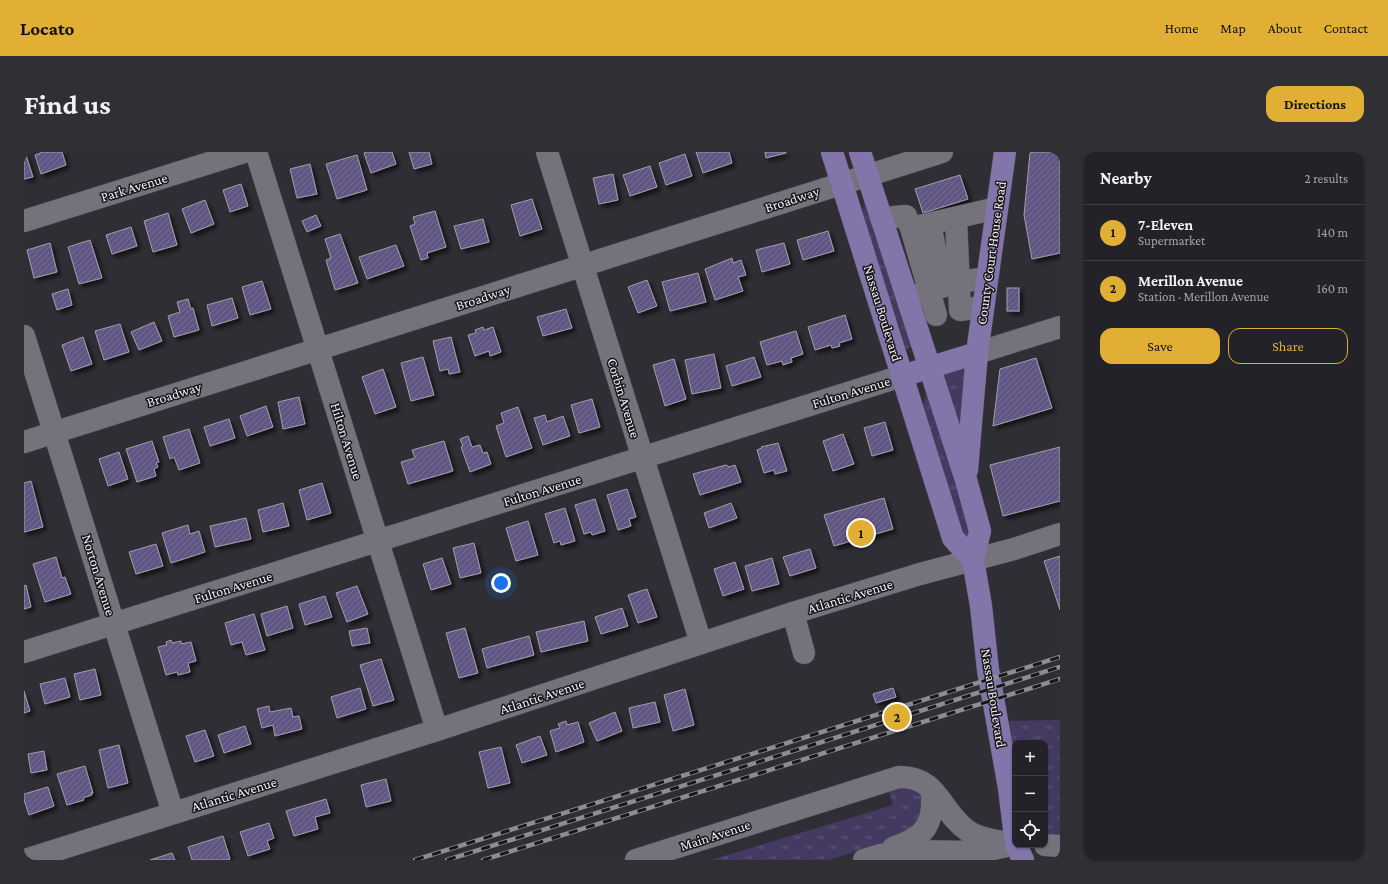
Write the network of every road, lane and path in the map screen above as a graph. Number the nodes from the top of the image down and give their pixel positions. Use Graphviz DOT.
graph roads {
  1 [pos="244,152"];
  2 [pos="256,152"];
  3 [pos="547,152"];
  4 [pos="832,152"];
  5 [pos="860,152"];
  6 [pos="942,152"];
  7 [pos="1005,152"];
  8 [pos="868,175"];
  9 [pos="842,184"];
  10 [pos="997,208"];
  11 [pos="881,218"];
  12 [pos="956,218"];
  13 [pos="24,221"];
  14 [pos="921,226"];
  15 [pos="582,265"];
  16 [pos="987,278"];
  17 [pos="944,286"];
  18 [pos="907,299"];
  19 [pos="983,307"];
  20 [pos="960,310"];
  21 [pos="936,315"];
  22 [pos="914,322"];
  23 [pos="1060,327"];
  24 [pos="24,336"];
  25 [pos="318,349"];
  26 [pos="977,353"];
  27 [pos="929,368"];
  28 [pos="902,376"];
  29 [pos="54,432"];
  30 [pos="24,442"];
  31 [pos="642,458"];
  32 [pos="966,480"];
  33 [pos="1060,534"];
  34 [pos="379,541"];
  35 [pos="973,560"];
  36 [pos="793,613"];
  37 [pos="114,624"];
  38 [pos="701,643"];
  39 [pos="24,652"];
  40 [pos="804,652"];
  41 [pos="437,730"];
  42 [pos="931,789"];
  43 [pos="1012,812"];
  44 [pos="173,813"];
  45 [pos="1012,843"];
  46 [pos="1012,845"];
  47 [pos="1048,845"];
  48 [pos="1060,846"];
  49 [pos="1014,848"];
  50 [pos="1017,848"];
  51 [pos="872,857"];
  52 [pos="25,860"];
  53 [pos="636,860"];
  54 [pos="1012,860"];
  55 [pos="1023,860"];
  1 -- 13 [label="street, Park Avenue"];
  2 -- 25 [label="street, Hilton Avenue"];
  3 -- 15 [label="street, Corbin Avenue"];
  4 -- 9 [label="main road, Nassau Boulevard"];
  5 -- 8 [label="main road, Nassau Boulevard"];
  6 -- 8 [label="street, Broadway"];
  7 -- 10 [label="main road, County Court House Road"];
  8 -- 9 [label="street, Broadway"];
  8 -- 11 [label="main road, Nassau Boulevard"];
  9 -- 15 [label="street, Broadway"];
  9 -- 28 [label="main road, Nassau Boulevard"];
  10 -- 12 [label="street"];
  10 -- 16 [label="main road, County Court House Road"];
  11 -- 14 [label="street"];
  11 -- 18 [label="main road, Nassau Boulevard"];
  12 -- 14 [label="street"];
  12 -- 17 [label="street"];
  14 -- 17 [label="street"];
  15 -- 25 [label="street, Broadway"];
  15 -- 31 [label="street, Corbin Avenue"];
  16 -- 17 [label="street"];
  16 -- 19 [label="main road, County Court House Road"];
  17 -- 18 [label="street"];
  17 -- 20 [label="street"];
  17 -- 21 [label="street"];
  18 -- 22 [label="main road, Nassau Boulevard"];
  19 -- 20 [label="street"];
  19 -- 26 [label="main road, County Court House Road"];
  20 -- 21 [label="street"];
  21 -- 22 [label="street"];
  22 -- 27 [label="main road, Nassau Boulevard"];
  23 -- 26 [label="street, Fulton Avenue"];
  24 -- 29 [label="street, Norton Avenue"];
  25 -- 29 [label="street, Broadway"];
  25 -- 34 [label="street, Hilton Avenue"];
  26 -- 27 [label="main road, Fulton Avenue"];
  26 -- 32 [label="main road, County Court House Road"];
  27 -- 28 [label="main road, Fulton Avenue"];
  27 -- 32 [label="main road, Nassau Boulevard"];
  28 -- 31 [label="street, Fulton Avenue"];
  28 -- 35 [label="main road, Nassau Boulevard"];
  29 -- 30 [label="street, Broadway"];
  29 -- 37 [label="street, Norton Avenue"];
  31 -- 34 [label="street, Fulton Avenue"];
  31 -- 38 [label="street, Corbin Avenue"];
  32 -- 35 [label="main road, Nassau Boulevard"];
  33 -- 35 [label="street, Atlantic Avenue"];
  34 -- 37 [label="street, Fulton Avenue"];
  34 -- 41 [label="street, Hilton Avenue"];
  35 -- 36 [label="street, Atlantic Avenue"];
  35 -- 43 [label="main road, Nassau Boulevard"];
  36 -- 38 [label="street, Atlantic Avenue"];
  36 -- 40 [label="street"];
  37 -- 39 [label="street, Fulton Avenue"];
  37 -- 44 [label="street, Norton Avenue"];
  38 -- 41 [label="street, Atlantic Avenue"];
  41 -- 44 [label="street, Atlantic Avenue"];
  42 -- 45 [label="street, Main Avenue"];
  42 -- 51 [label="street"];
  42 -- 53 [label="street, Main Avenue"];
  44 -- 52 [label="street, Atlantic Avenue"];
  46 -- 51 [label="street"];
  47 -- 48 [label="street"];
  49 -- 54 [label="main road"];
  50 -- 55 [label="main road"];
}
